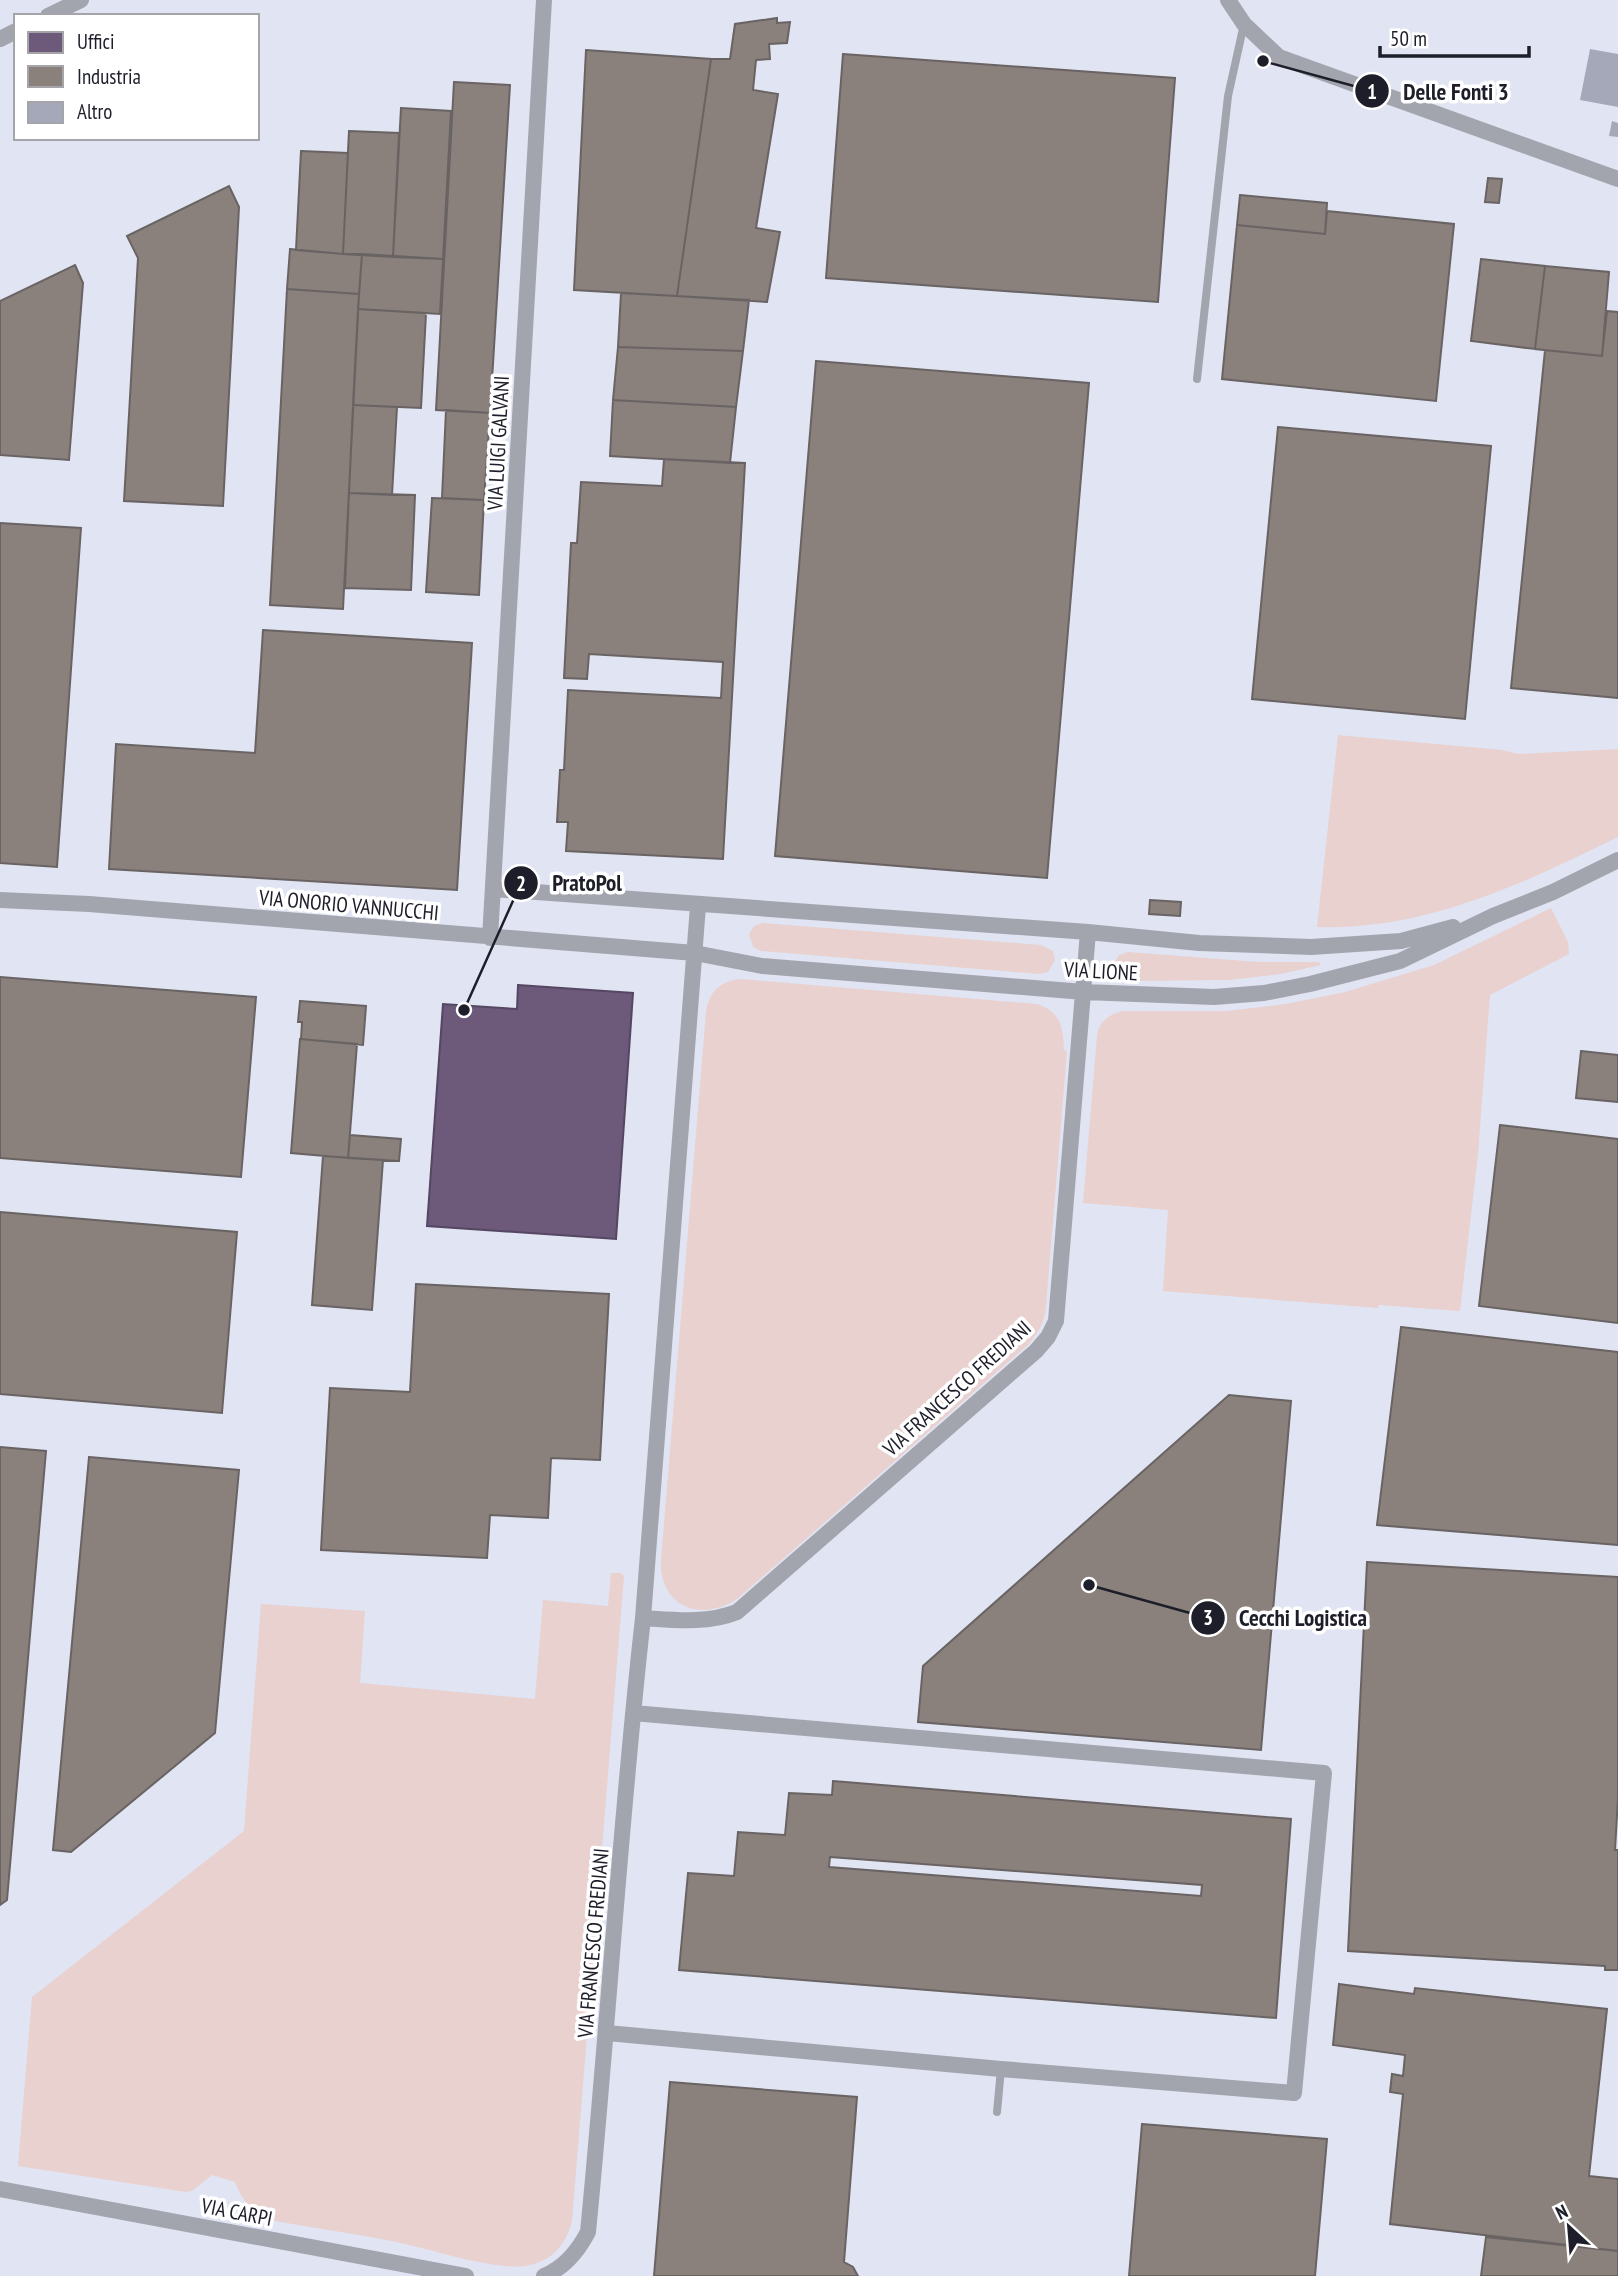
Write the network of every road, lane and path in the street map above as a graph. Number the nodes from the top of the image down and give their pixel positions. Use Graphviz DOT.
graph roads {
  1 [pos="81,0"];
  2 [pos="544,0"];
  3 [pos="1228,0"];
  4 [pos="52,14"];
  5 [pos="1244,24"];
  6 [pos="1618,180"];
  7 [pos="1197,379"];
  8 [pos="1618,860"];
  9 [pos="494,889"];
  10 [pos="0,900"];
  11 [pos="698,905"];
  12 [pos="1493,916"];
  13 [pos="1088,932"];
  14 [pos="490,938"];
  15 [pos="695,953"];
  16 [pos="1084,992"];
  17 [pos="643,1618"];
  18 [pos="633,1713"];
  19 [pos="607,2033"];
  20 [pos="1001,2069"];
  21 [pos="997,2112"];
  22 [pos="0,2189"];
  23 [pos="466,2276"];
  24 [pos="544,2276"];
  1 -- 4 [label="street"];
  2 -- 9 [label="street, VIA LUIGI GALVANI"];
  3 -- 5 [label="street"];
  5 -- 6 [label="street"];
  5 -- 7 [label="lane"];
  8 -- 12 [label="street, VIA LIONE"];
  9 -- 11 [label="street"];
  9 -- 14 [label="street, VIA LUIGI GALVANI"];
  10 -- 14 [label="street, VIA ONORIO VANNUCCHI"];
  11 -- 13 [label="street, VIA LIONE"];
  11 -- 15 [label="street, VIA FRANCESCO FREDIANI"];
  12 -- 13 [label="street, VIA LIONE"];
  12 -- 16 [label="street, VIA LIONE"];
  13 -- 16 [label="street, VIA FRANCESCO FREDIANI"];
  14 -- 15 [label="street, VIA ONORIO VANNUCCHI"];
  15 -- 16 [label="street, VIA LIONE"];
  15 -- 17 [label="street, VIA FRANCESCO FREDIANI"];
  16 -- 17 [label="street, VIA FRANCESCO FREDIANI"];
  17 -- 18 [label="street, VIA FRANCESCO FREDIANI"];
  18 -- 19 [label="street, VIA FRANCESCO FREDIANI"];
  18 -- 20 [label="street"];
  19 -- 20 [label="street"];
  19 -- 24 [label="street, VIA FRANCESCO FREDIANI"];
  20 -- 21 [label="lane"];
  22 -- 23 [label="street, VIA CARPI"];
}
